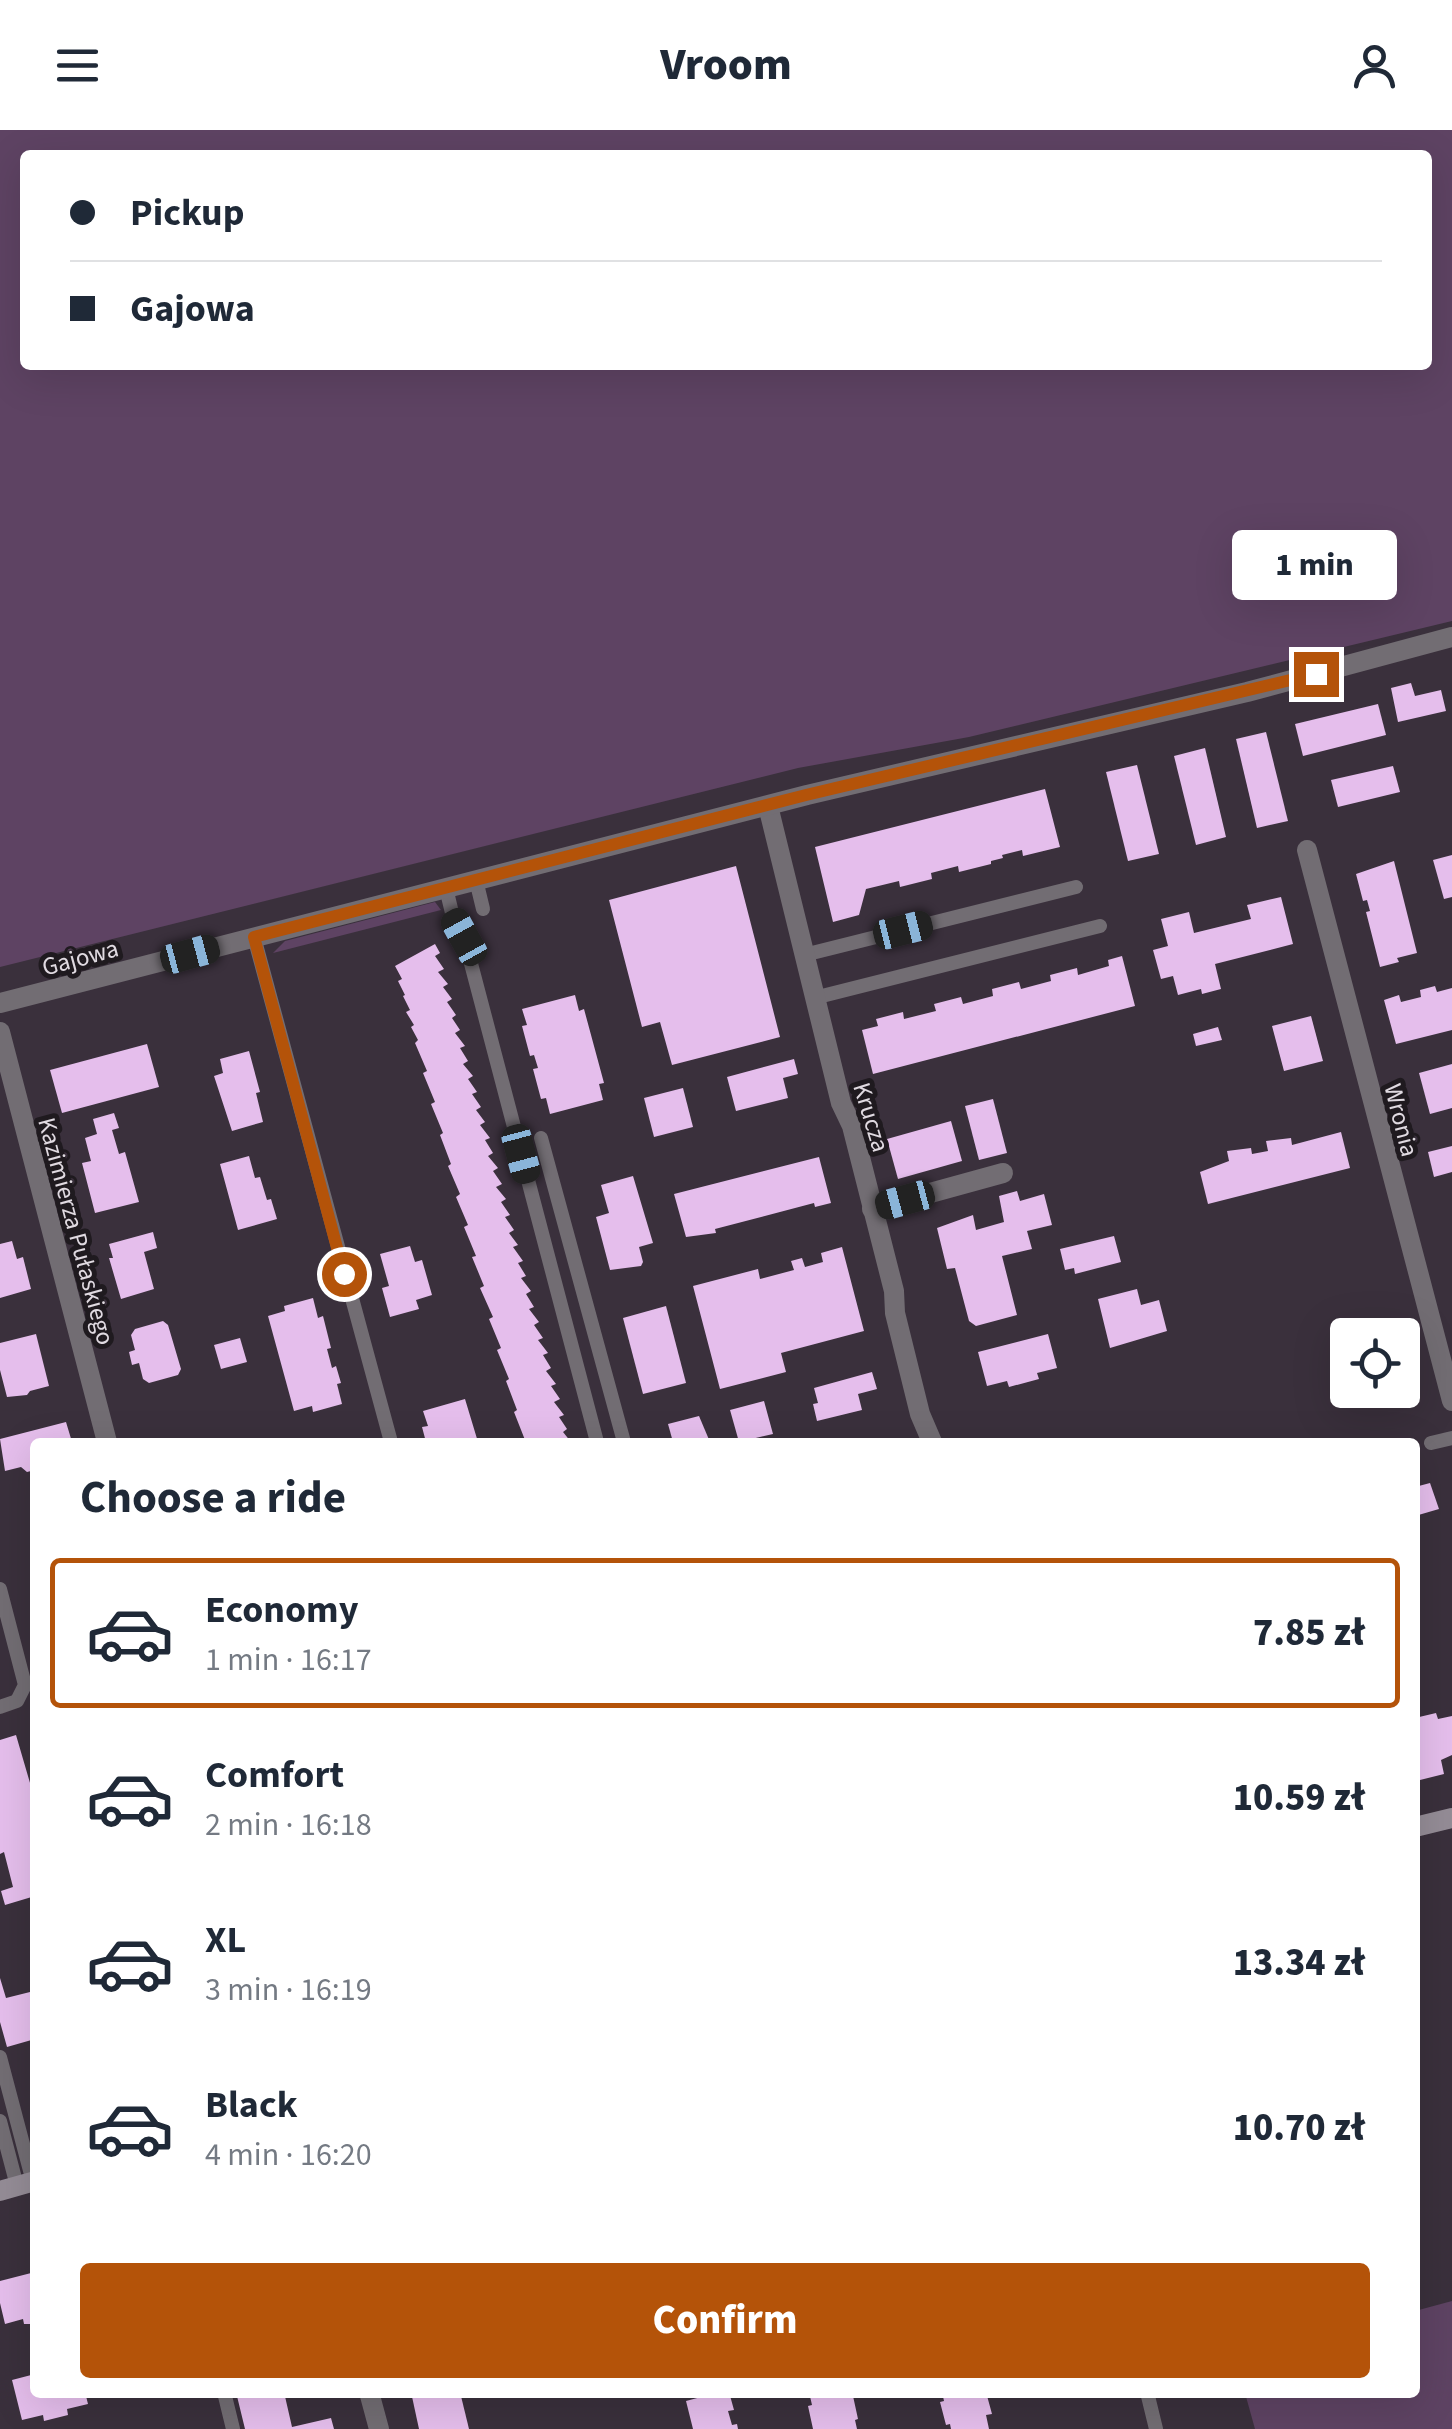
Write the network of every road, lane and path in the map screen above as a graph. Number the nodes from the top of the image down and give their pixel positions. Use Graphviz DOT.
graph roads {
  1 [pos="1452,637"];
  2 [pos="768,806"];
  3 [pos="1307,850"];
  4 [pos="476,880"];
  5 [pos="1076,886"];
  6 [pos="446,888"];
  7 [pos="482,909"];
  8 [pos="1100,926"];
  9 [pos="254,937"];
  10 [pos="804,955"];
  11 [pos="814,998"];
  12 [pos="0,1003"];
  13 [pos="0,1032"];
  14 [pos="541,1138"];
  15 [pos="1004,1173"];
  16 [pos="872,1209"];
  17 [pos="1452,1401"];
  18 [pos="106,1438"];
  19 [pos="390,1438"];
  20 [pos="596,1438"];
  21 [pos="623,1438"];
  22 [pos="930,1438"];
  23 [pos="1452,1438"];
  24 [pos="1431,1444"];
  25 [pos="0,1589"];
  26 [pos="0,1708"];
  27 [pos="1452,1818"];
  28 [pos="1420,1826"];
  29 [pos="0,2057"];
  30 [pos="0,2121"];
  31 [pos="22,2185"];
  32 [pos="225,2398"];
  33 [pos="371,2398"];
  34 [pos="1148,2398"];
  35 [pos="233,2429"];
  36 [pos="379,2429"];
  37 [pos="1156,2429"];
  1 -- 2 [label="street, Gajowa"];
  2 -- 4 [label="street, Gajowa"];
  2 -- 10 [label="street, Krucza"];
  3 -- 17 [label="street, Wronia"];
  4 -- 6 [label="street, Gajowa"];
  4 -- 7 [label="lane"];
  5 -- 10 [label="lane"];
  6 -- 9 [label="street, Gajowa"];
  6 -- 20 [label="lane"];
  8 -- 11 [label="lane"];
  9 -- 12 [label="street, Gajowa"];
  9 -- 19 [label="lane"];
  10 -- 11 [label="street, Krucza"];
  11 -- 16 [label="street, Krucza"];
  13 -- 18 [label="street, Kazimierza Pułaskiego"];
  14 -- 21 [label="lane"];
  15 -- 16 [label="street"];
  16 -- 22 [label="street, Krucza"];
  23 -- 24 [label="lane"];
  25 -- 26 [label="lane"];
  27 -- 28 [label="street"];
  29 -- 31 [label="lane"];
  30 -- 31 [label="lane"];
  32 -- 35 [label="lane"];
  33 -- 36 [label="street"];
  34 -- 37 [label="lane"];
}
